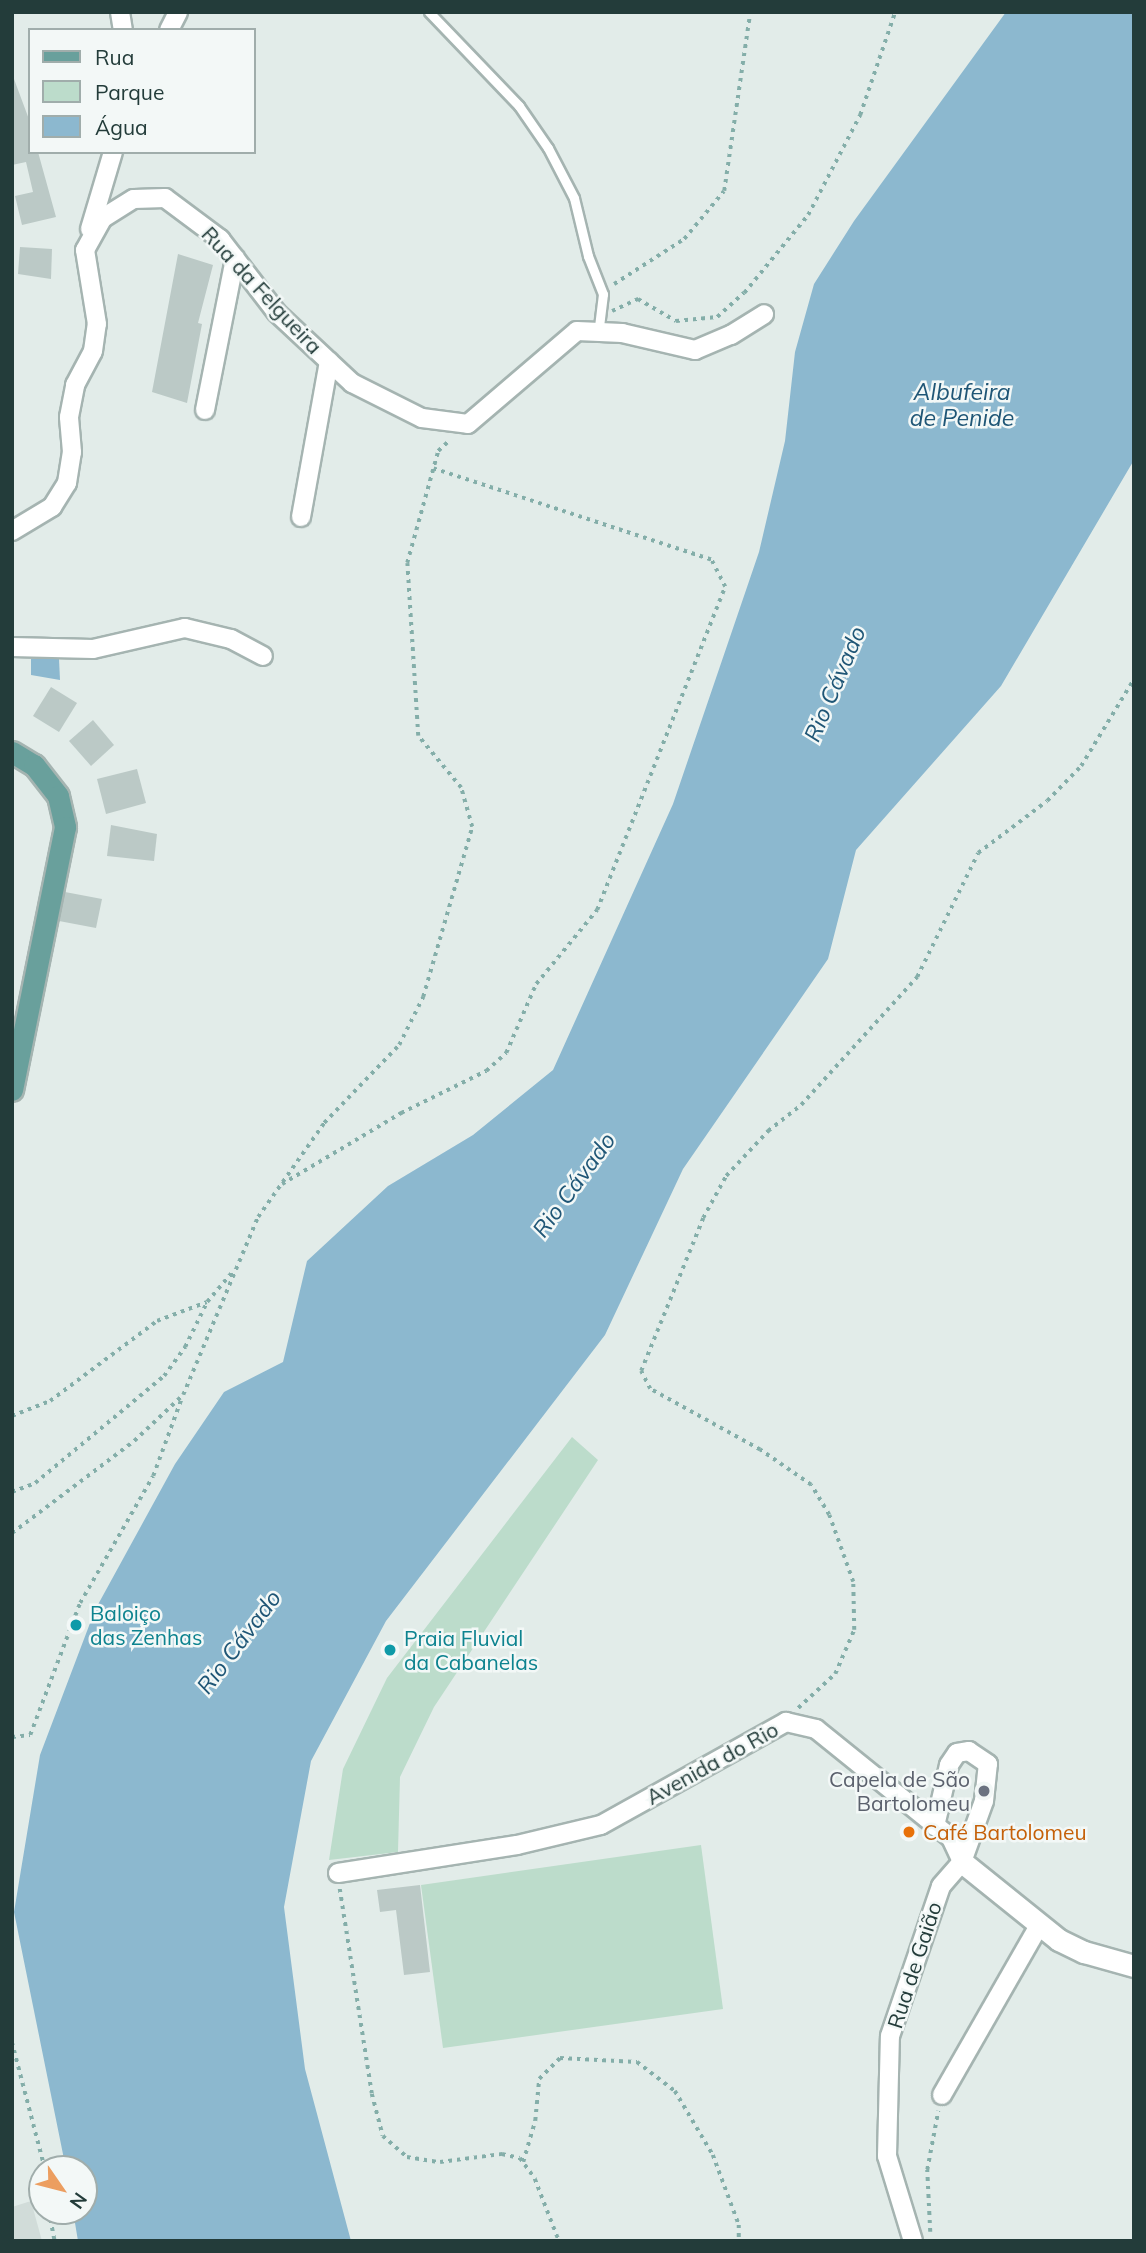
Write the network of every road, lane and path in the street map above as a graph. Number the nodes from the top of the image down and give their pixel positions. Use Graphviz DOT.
graph roads {
  1 [pos="178,12"];
  2 [pos="429,12"];
  3 [pos="750,12"];
  4 [pos="895,12"];
  5 [pos="170,28"];
  6 [pos="112,154"];
  7 [pos="85,250"];
  8 [pos="235,258"];
  9 [pos="603,294"];
  10 [pos="764,314"];
  11 [pos="601,323"];
  12 [pos="329,361"];
  13 [pos="205,410"];
  14 [pos="468,424"];
  15 [pos="433,468"];
  16 [pos="301,517"];
  17 [pos="12,531"];
  18 [pos="12,647"];
  19 [pos="263,656"];
  20 [pos="1134,679"];
  21 [pos="12,752"];
  22 [pos="12,1090"];
  23 [pos="280,1185"];
  24 [pos="237,1266"];
  25 [pos="207,1302"];
  26 [pos="183,1395"];
  27 [pos="12,1416"];
  28 [pos="12,1492"];
  29 [pos="12,1533"];
  30 [pos="786,1722"];
  31 [pos="12,1737"];
  32 [pos="935,1826"];
  33 [pos="962,1862"];
  34 [pos="338,1873"];
  35 [pos="1040,1924"];
  36 [pos="1134,1966"];
  37 [pos="12,2042"];
  38 [pos="942,2095"];
  39 [pos="41,2155"];
  40 [pos="523,2162"];
  41 [pos="559,2241"];
  42 [pos="739,2241"];
  43 [pos="913,2241"];
  44 [pos="931,2241"];
  1 -- 5 [label="street"];
  2 -- 9 [label="lane"];
  3 -- 9 [label="path"];
  4 -- 11 [label="path"];
  6 -- 7 [label="street"];
  7 -- 8 [label="street, Rua da Felgueira"];
  7 -- 17 [label="street"];
  8 -- 12 [label="street, Rua da Felgueira"];
  8 -- 13 [label="street"];
  9 -- 11 [label="lane"];
  10 -- 11 [label="street"];
  11 -- 14 [label="street"];
  12 -- 14 [label="street, Rua da Felgueira"];
  12 -- 16 [label="street"];
  14 -- 15 [label="path"];
  15 -- 23 [label="path"];
  15 -- 23 [label="path"];
  18 -- 19 [label="street"];
  20 -- 30 [label="path"];
  21 -- 22 [label="main road"];
  23 -- 24 [label="path"];
  24 -- 25 [label="path"];
  24 -- 26 [label="path"];
  25 -- 27 [label="path"];
  25 -- 28 [label="path"];
  26 -- 29 [label="path"];
  26 -- 31 [label="path"];
  30 -- 32 [label="street, Avenida do Rio"];
  30 -- 34 [label="street, Avenida do Rio"];
  32 -- 33 [label="street, Avenida do Rio"];
  32 -- 33 [label="street"];
  33 -- 35 [label="street, Avenida do Rio"];
  33 -- 43 [label="street, Rua de Gaião"];
  34 -- 40 [label="path"];
  35 -- 36 [label="street, Avenida do Rio"];
  35 -- 38 [label="street"];
  37 -- 39 [label="path"];
  38 -- 44 [label="path"];
  40 -- 41 [label="path"];
  40 -- 42 [label="path"];
}
